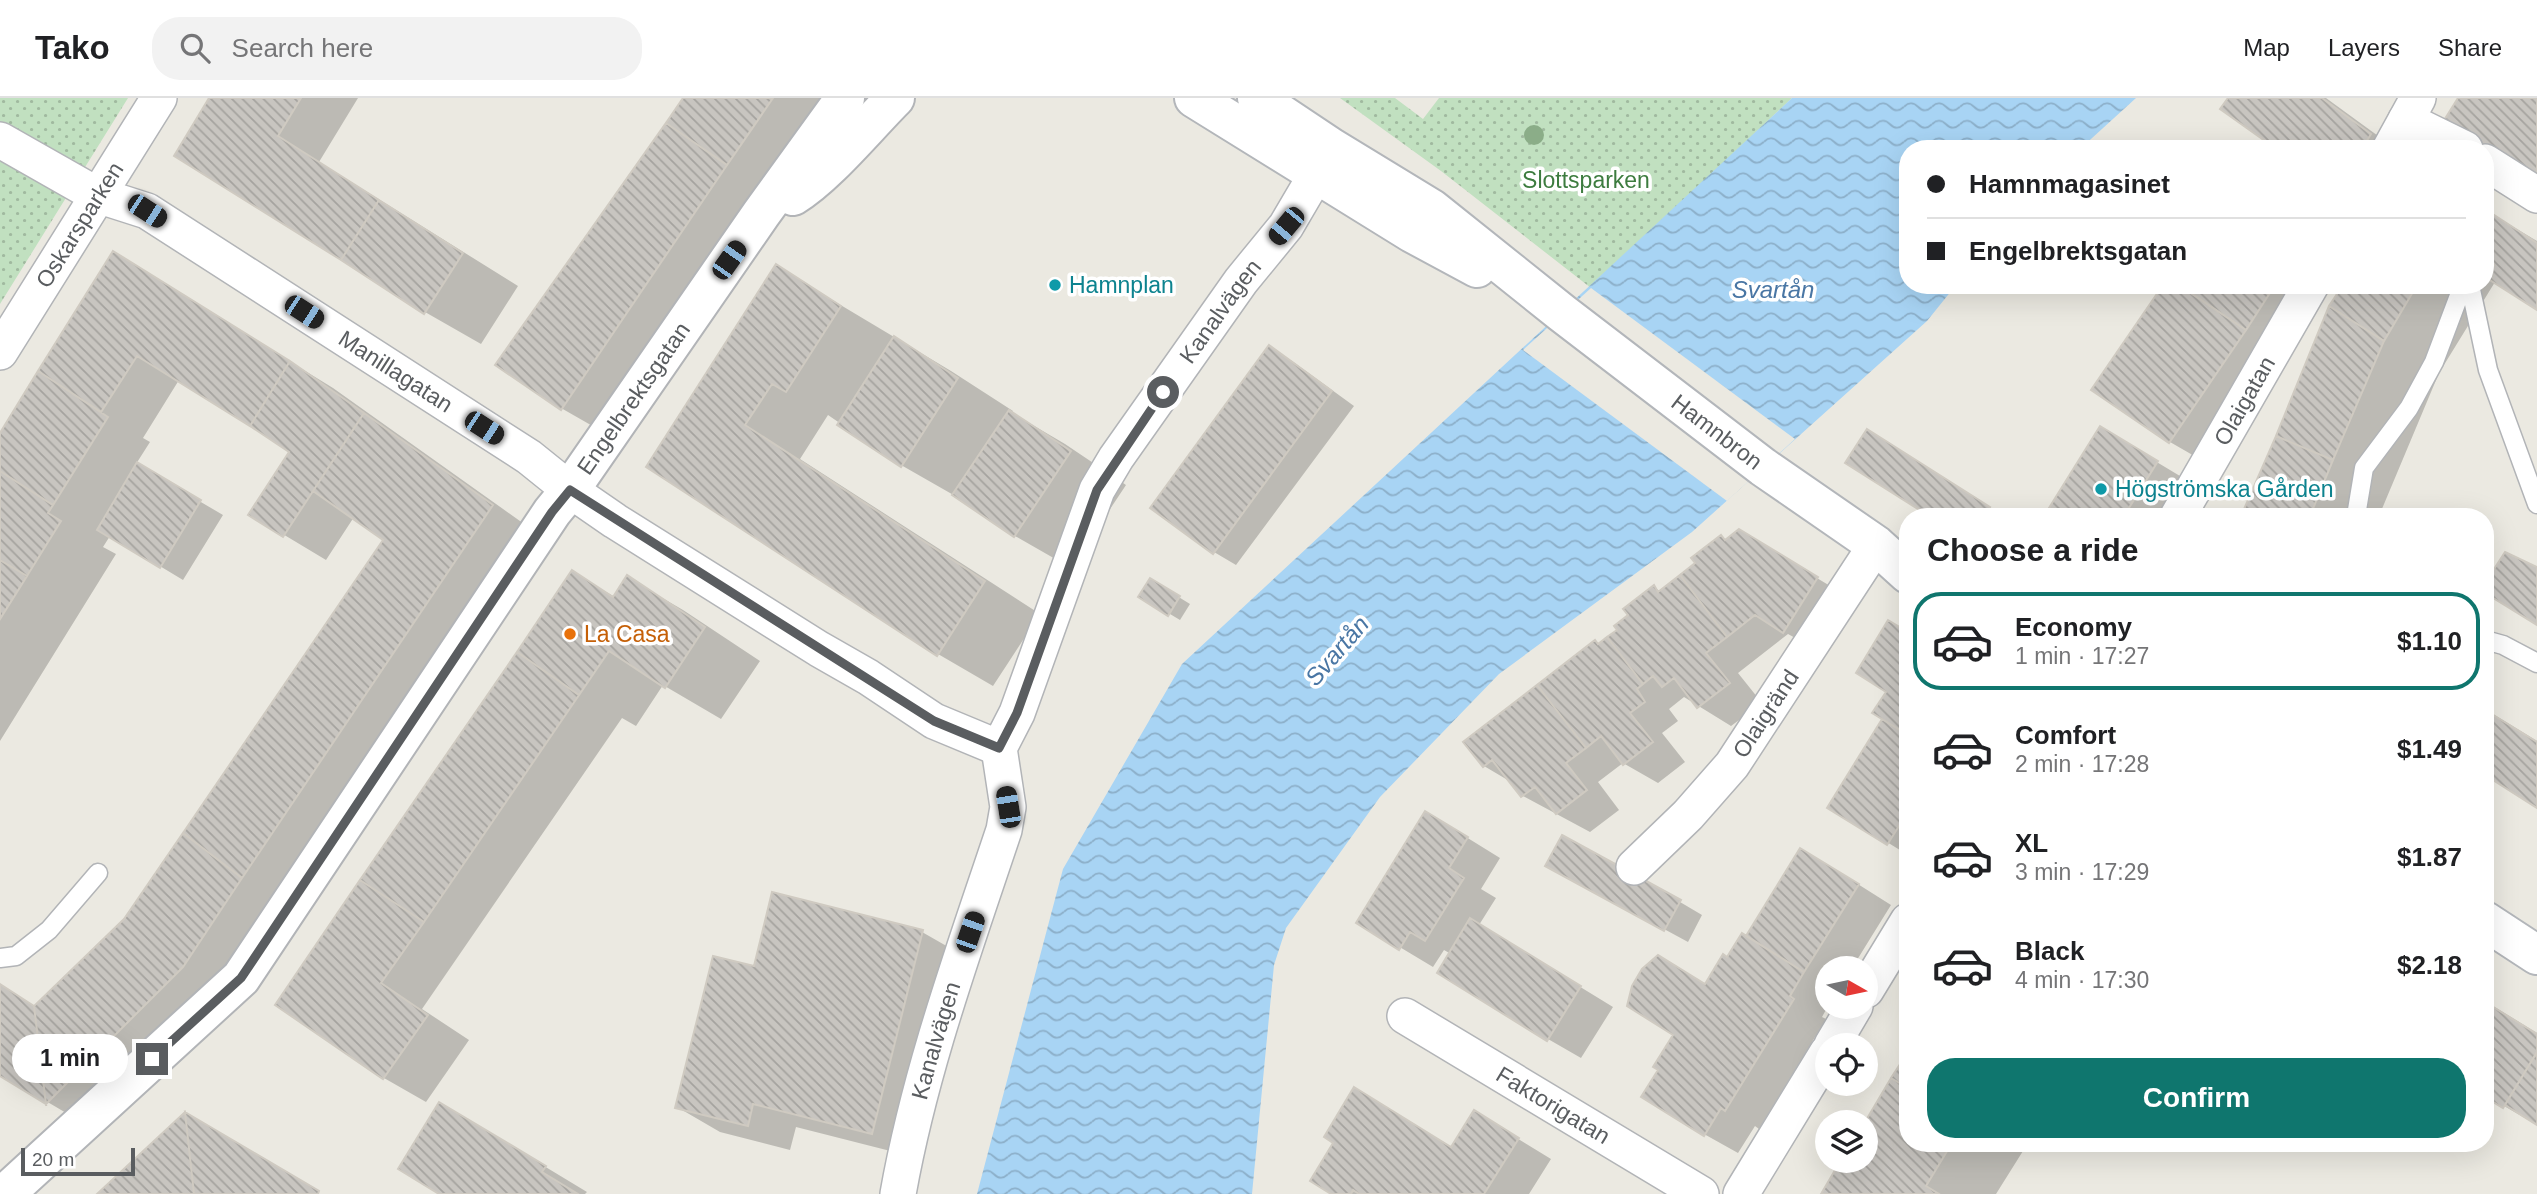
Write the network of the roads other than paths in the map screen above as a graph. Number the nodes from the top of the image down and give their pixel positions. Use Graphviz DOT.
graph roads {
  1 [pos="159,98"];
  2 [pos="845,98"];
  3 [pos="895,98"];
  4 [pos="1194,98"];
  5 [pos="1257,98"];
  6 [pos="2405,122"];
  7 [pos="0,140"];
  8 [pos="2441,140"];
  9 [pos="1324,161"];
  10 [pos="2494,168"];
  11 [pos="97,195"];
  12 [pos="2537,195"];
  13 [pos="761,214"];
  14 [pos="2306,294"];
  15 [pos="2460,294"];
  16 [pos="2472,294"];
  17 [pos="0,352"];
  18 [pos="570,490"];
  19 [pos="2537,504"];
  20 [pos="2183,508"];
  21 [pos="2357,508"];
  22 [pos="1892,549"];
  23 [pos="2494,643"];
  24 [pos="2537,663"];
  25 [pos="999,748"];
  26 [pos="1634,867"];
  27 [pos="98,873"];
  28 [pos="2494,927"];
  29 [pos="1899,936"];
  30 [pos="2537,955"];
  31 [pos="0,958"];
  32 [pos="1878,970"];
  33 [pos="1405,1016"];
  34 [pos="1815,1073"];
  35 [pos="5,1194"];
  36 [pos="898,1194"];
  37 [pos="1701,1194"];
  38 [pos="1741,1194"];
  1 -- 11 [label="street, Oskarsparken"];
  2 -- 13 [label="street, Engelbrektsgatan"];
  3 -- 13 [label="street, Engelbrektsgatan"];
  4 -- 9 [label="street"];
  5 -- 9 [label="street"];
  6 -- 8 [label="street"];
  7 -- 11 [label="street, Manillagatan"];
  9 -- 22 [label="street, Hamnbron"];
  9 -- 25 [label="street, Kanalvägen"];
  10 -- 12 [label="street"];
  11 -- 17 [label="street, Oskarsparken"];
  11 -- 18 [label="street, Manillagatan"];
  13 -- 18 [label="street, Engelbrektsgatan"];
  14 -- 20 [label="street, Olaigatan"];
  15 -- 21 [label="lane"];
  16 -- 19 [label="lane"];
  18 -- 25 [label="street, Manillagatan"];
  18 -- 35 [label="street, Engelbrektsgatan"];
  22 -- 26 [label="street, Olaigränd"];
  23 -- 24 [label="lane"];
  25 -- 36 [label="street, Kanalvägen"];
  27 -- 31 [label="lane"];
  28 -- 30 [label="street"];
  29 -- 32 [label="street"];
  33 -- 37 [label="street, Faktorigatan"];
  34 -- 38 [label="street"];
}
